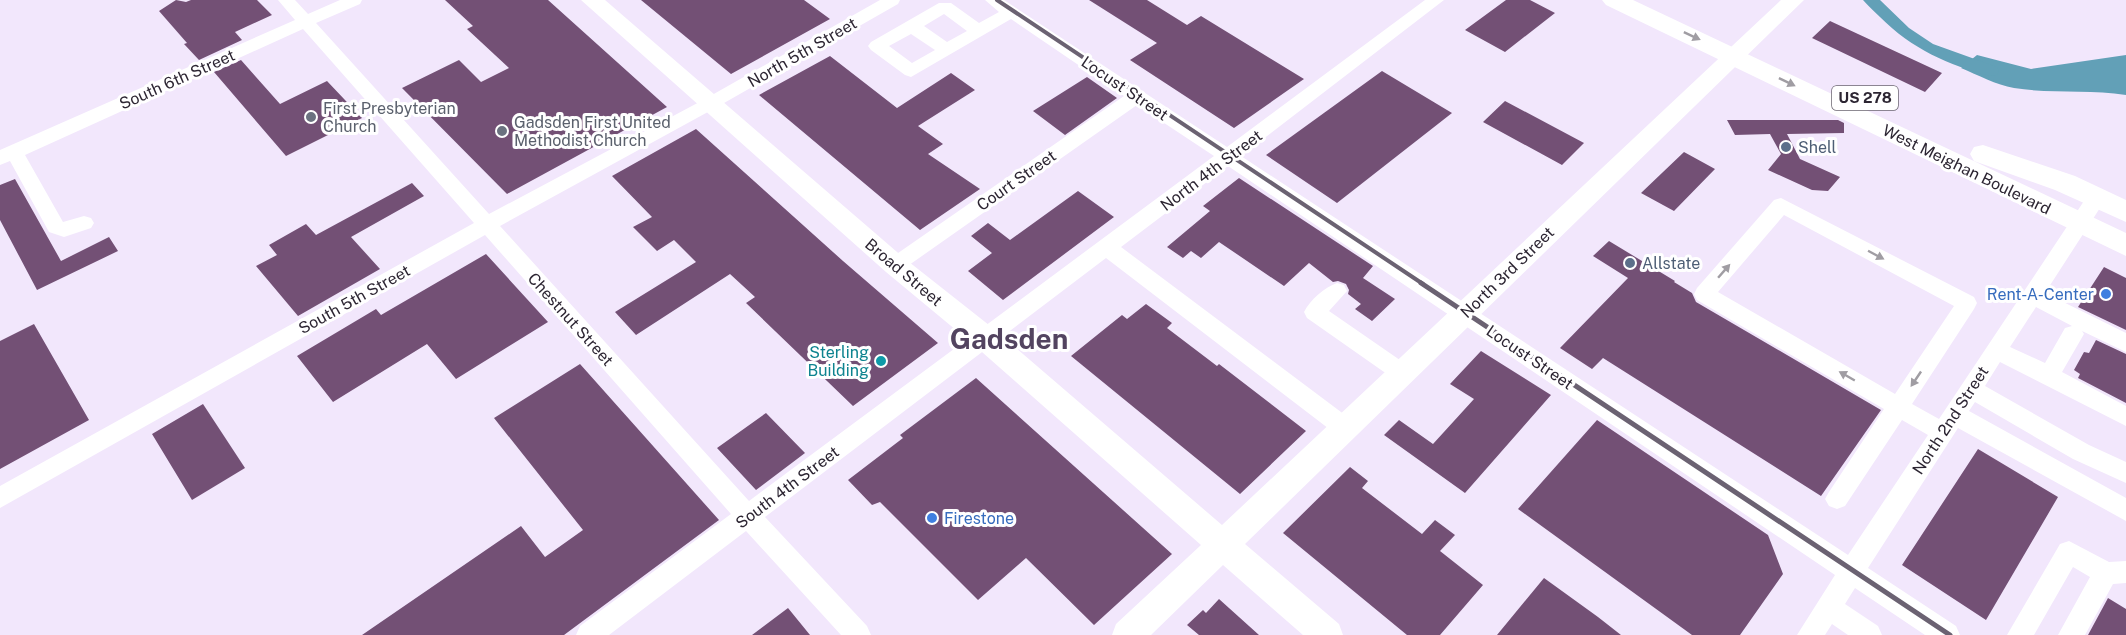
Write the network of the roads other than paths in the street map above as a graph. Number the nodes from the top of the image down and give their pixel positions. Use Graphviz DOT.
graph roads {
  1 [pos="286,0"];
  2 [pos="354,0"];
  3 [pos="592,0"];
  4 [pos="892,0"];
  5 [pos="993,0"];
  6 [pos="1436,0"];
  7 [pos="1614,0"];
  8 [pos="1656,0"];
  9 [pos="1793,0"];
  10 [pos="1011,12"];
  11 [pos="307,21"];
  12 [pos="912,26"];
  13 [pos="979,31"];
  14 [pos="947,50"];
  15 [pos="1741,50"];
  16 [pos="1137,96"];
  17 [pos="711,103"];
  18 [pos="1983,154"];
  19 [pos="7,155"];
  20 [pos="1228,157"];
  21 [pos="2126,212"];
  22 [pos="2086,215"];
  23 [pos="2126,222"];
  24 [pos="84,223"];
  25 [pos="486,225"];
  26 [pos="2126,245"];
  27 [pos="1106,247"];
  28 [pos="2126,250"];
  29 [pos="894,265"];
  30 [pos="1337,291"];
  31 [pos="2032,296"];
  32 [pos="1464,313"];
  33 [pos="2073,334"];
  34 [pos="984,337"];
  35 [pos="2126,343"];
  36 [pos="1995,350"];
  37 [pos="1402,374"];
  38 [pos="2049,375"];
  39 [pos="1970,388"];
  40 [pos="1898,406"];
  41 [pos="2126,417"];
  42 [pos="1948,423"];
  43 [pos="1345,428"];
  44 [pos="2126,473"];
  45 [pos="0,498"];
  46 [pos="1837,499"];
  47 [pos="2126,510"];
  48 [pos="748,516"];
  49 [pos="1221,544"];
  50 [pos="1852,572"];
  51 [pos="2116,572"];
  52 [pos="1828,607"];
  53 [pos="1140,631"];
  54 [pos="589,635"];
  55 [pos="858,635"];
  56 [pos="1327,635"];
  57 [pos="1810,635"];
  58 [pos="1869,635"];
  59 [pos="1947,635"];
  60 [pos="2020,635"];
  61 [pos="2071,635"];
  1 -- 11 [label="street, Chestnut Street"];
  2 -- 11 [label="street, South 6th Street"];
  3 -- 17 [label="main road, Broad Street"];
  4 -- 17 [label="street, North 5th Street"];
  5 -- 10 [label="street, Locust Street"];
  6 -- 20 [label="street, North 4th Street"];
  7 -- 15 [label="highway, West Meighan Boulevard / US 278, one-way"];
  8 -- 15 [label="highway, West Meighan Boulevard / US 278"];
  9 -- 15 [label="main road, North 3rd Street"];
  10 -- 13 [label="street"];
  10 -- 16 [label="street, Locust Street"];
  11 -- 19 [label="street, South 6th Street"];
  11 -- 25 [label="street, Chestnut Street"];
  12 -- 13 [label="street"];
  12 -- 14 [label="street"];
  12 -- 14 [label="street"];
  13 -- 14 [label="street"];
  15 -- 18 [label="highway, West Meighan Boulevard / US 278"];
  15 -- 22 [label="highway, West Meighan Boulevard / US 278, one-way"];
  15 -- 32 [label="main road, North 3rd Street"];
  16 -- 20 [label="street, Locust Street"];
  16 -- 29 [label="street, Court Street"];
  17 -- 25 [label="street, South 5th Street"];
  17 -- 29 [label="main road, Broad Street"];
  18 -- 21 [label="highway"];
  18 -- 22 [label="highway, West Meighan Boulevard / US 278"];
  19 -- 24 [label="street"];
  20 -- 27 [label="street, North 4th Street"];
  20 -- 32 [label="street, Locust Street"];
  22 -- 23 [label="highway, West Meighan Boulevard / US 278"];
  22 -- 26 [label="highway, West Meighan Boulevard / US 278"];
  22 -- 28 [label="highway"];
  22 -- 31 [label="street, North 2nd Street"];
  25 -- 45 [label="street, South 5th Street"];
  25 -- 48 [label="street, Chestnut Street"];
  27 -- 34 [label="street, North 4th Street"];
  27 -- 43 [label="street"];
  29 -- 34 [label="main road, Broad Street"];
  30 -- 37 [label="street"];
  31 -- 35 [label="street"];
  31 -- 36 [label="street, North 2nd Street"];
  32 -- 37 [label="main road, North 3rd Street"];
  32 -- 50 [label="street, Locust Street"];
  33 -- 38 [label="street"];
  34 -- 48 [label="street, South 4th Street"];
  34 -- 49 [label="main road, Broad Street"];
  36 -- 38 [label="street"];
  36 -- 39 [label="street, North 2nd Street"];
  37 -- 43 [label="main road, North 3rd Street"];
  38 -- 41 [label="street"];
  39 -- 42 [label="street, North 2nd Street"];
  39 -- 44 [label="street"];
  40 -- 40 [label="street, one-way"];
  40 -- 42 [label="street"];
  40 -- 46 [label="street"];
  42 -- 47 [label="street"];
  42 -- 50 [label="street, North 2nd Street"];
  43 -- 49 [label="main road, North 3rd Street"];
  48 -- 54 [label="street, South 4th Street"];
  48 -- 55 [label="street, Chestnut Street"];
  49 -- 53 [label="main road, North 3rd Street"];
  49 -- 56 [label="main road, Broad Street"];
  50 -- 52 [label="street, North 2nd Street"];
  50 -- 59 [label="street, Locust Street"];
  51 -- 60 [label="street"];
  51 -- 61 [label="street"];
  52 -- 57 [label="street, North 2nd Street"];
  52 -- 58 [label="street"];
}
